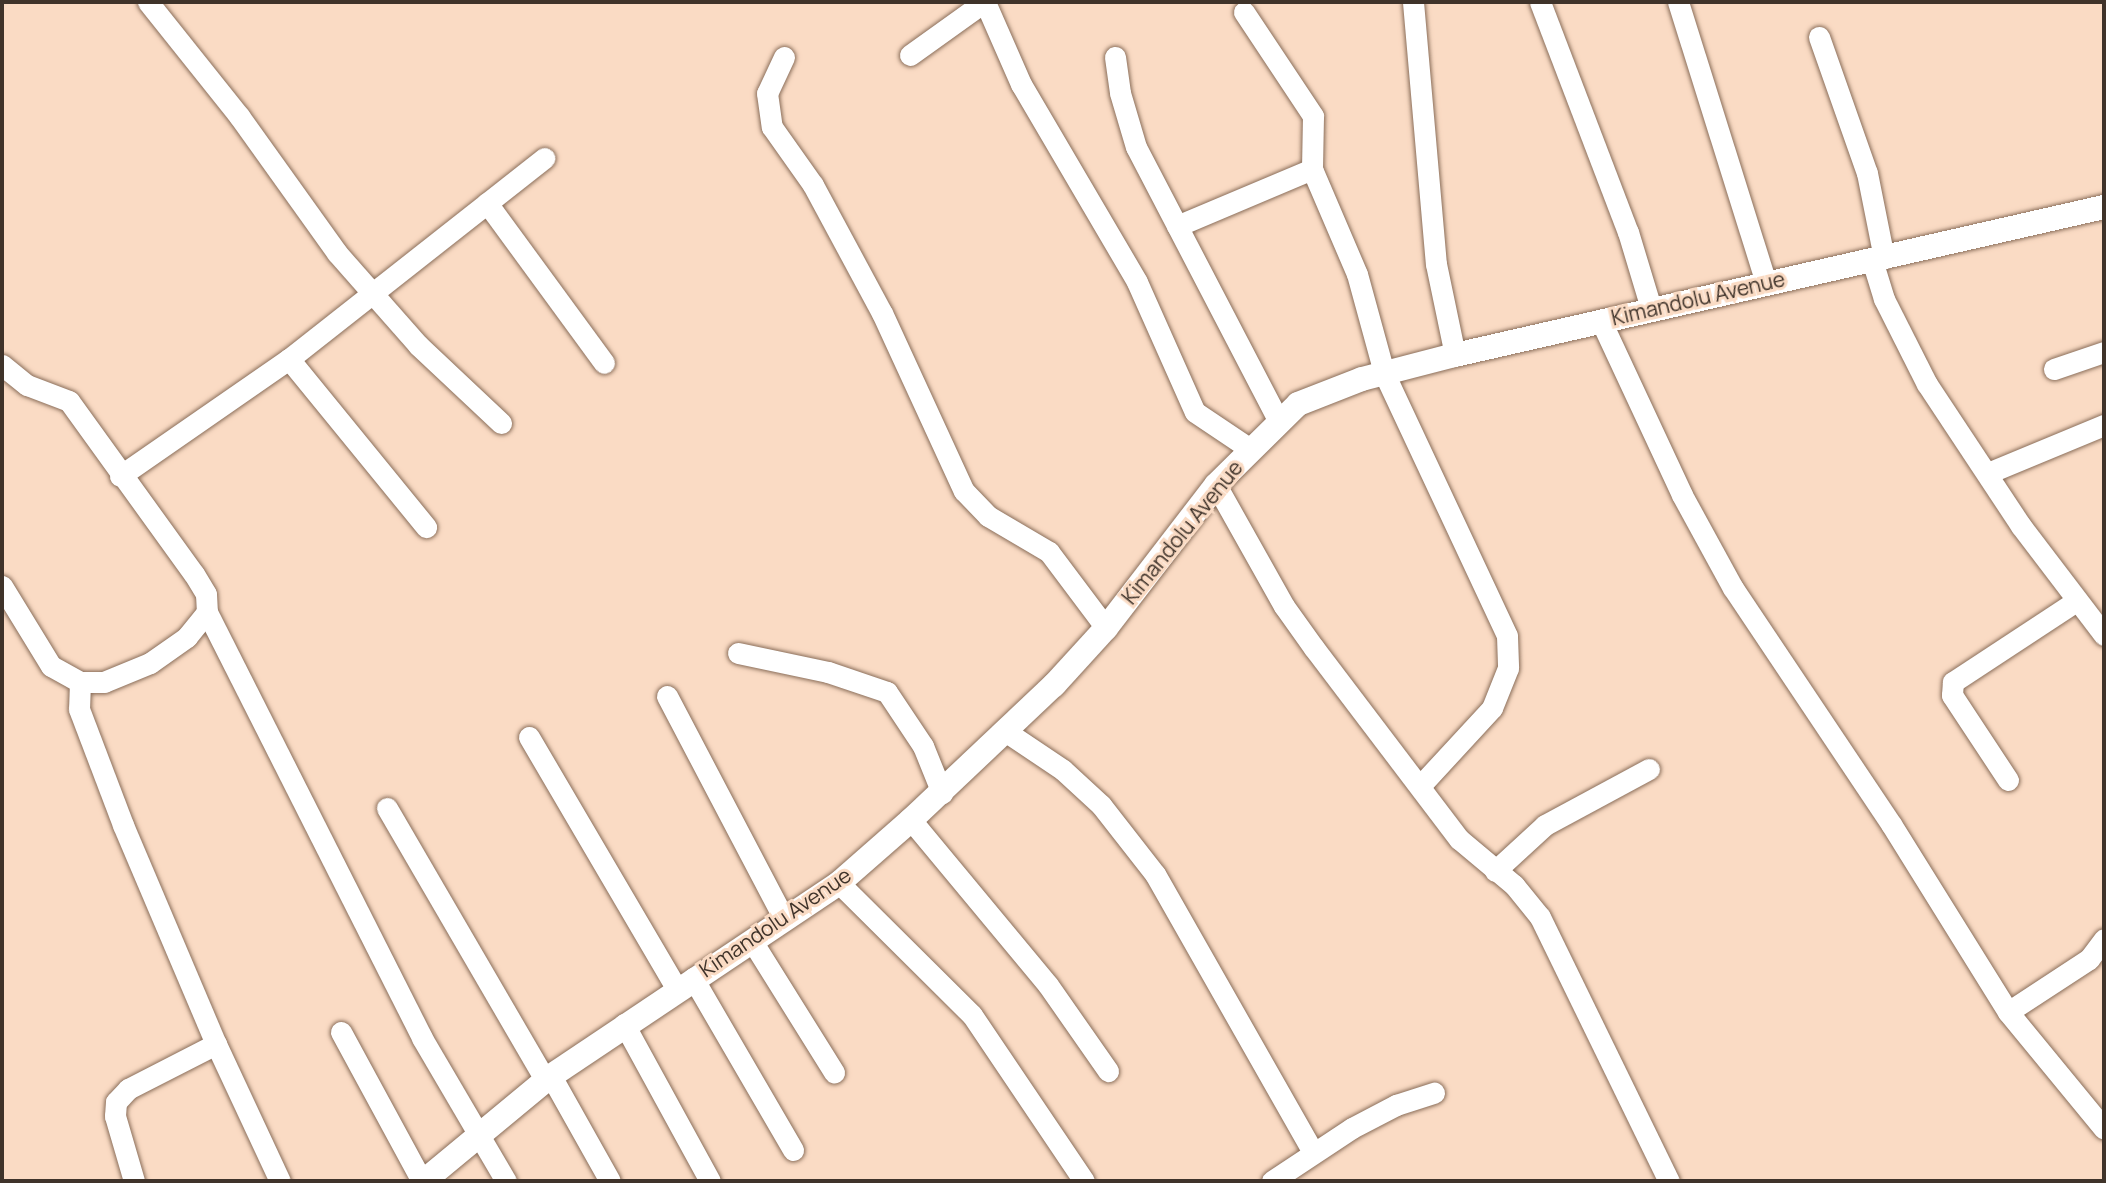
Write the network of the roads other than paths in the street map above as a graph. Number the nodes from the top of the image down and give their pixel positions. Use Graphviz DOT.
graph roads {
  1 [pos="148,2"];
  2 [pos="985,2"];
  3 [pos="1413,2"];
  4 [pos="1540,2"];
  5 [pos="1678,2"];
  6 [pos="1244,12"];
  7 [pos="1819,37"];
  8 [pos="910,55"];
  9 [pos="784,57"];
  10 [pos="1115,57"];
  11 [pos="544,158"];
  12 [pos="1312,169"];
  13 [pos="487,204"];
  14 [pos="2104,208"];
  15 [pos="1177,226"];
  16 [pos="1878,259"];
  17 [pos="1766,282"];
  18 [pos="371,292"];
  19 [pos="1651,308"];
  20 [pos="1601,321"];
  21 [pos="2104,352"];
  22 [pos="1455,355"];
  23 [pos="289,359"];
  24 [pos="604,363"];
  25 [pos="2,365"];
  26 [pos="2054,369"];
  27 [pos="1384,373"];
  28 [pos="1278,420"];
  29 [pos="501,423"];
  30 [pos="2104,425"];
  31 [pos="1250,449"];
  32 [pos="1988,473"];
  33 [pos="120,476"];
  34 [pos="1216,485"];
  35 [pos="426,527"];
  36 [pos="2,586"];
  37 [pos="2075,602"];
  38 [pos="207,612"];
  39 [pos="1106,628"];
  40 [pos="2104,635"];
  41 [pos="738,653"];
  42 [pos="80,682"];
  43 [pos="667,696"];
  44 [pos="1008,733"];
  45 [pos="528,737"];
  46 [pos="1649,769"];
  47 [pos="2008,780"];
  48 [pos="1420,786"];
  49 [pos="942,793"];
  50 [pos="387,808"];
  51 [pos="911,820"];
  52 [pos="1495,871"];
  53 [pos="839,883"];
  54 [pos="784,919"];
  55 [pos="2104,939"];
  56 [pos="752,941"];
  57 [pos="685,983"];
  58 [pos="2008,1012"];
  59 [pos="624,1024"];
  60 [pos="341,1032"];
  61 [pos="216,1044"];
  62 [pos="1108,1071"];
  63 [pos="834,1072"];
  64 [pos="548,1078"];
  65 [pos="1434,1093"];
  66 [pos="2104,1129"];
  67 [pos="478,1134"];
  68 [pos="793,1150"];
  69 [pos="1312,1152"];
  70 [pos="134,1181"];
  71 [pos="280,1181"];
  72 [pos="423,1181"];
  73 [pos="506,1181"];
  74 [pos="610,1181"];
  75 [pos="710,1181"];
  76 [pos="1084,1181"];
  77 [pos="1272,1181"];
  78 [pos="1669,1181"];
  1 -- 18 [label="street"];
  2 -- 8 [label="street"];
  2 -- 31 [label="street"];
  3 -- 22 [label="street"];
  4 -- 19 [label="street"];
  5 -- 17 [label="street"];
  6 -- 12 [label="street"];
  7 -- 16 [label="street"];
  9 -- 39 [label="street"];
  10 -- 15 [label="street"];
  11 -- 13 [label="street"];
  12 -- 15 [label="street"];
  12 -- 27 [label="street"];
  13 -- 18 [label="street"];
  13 -- 24 [label="street"];
  14 -- 16 [label="street, Kimandolu Avenue"];
  15 -- 28 [label="street"];
  16 -- 17 [label="street, Kimandolu Avenue"];
  16 -- 32 [label="street"];
  17 -- 19 [label="street, Kimandolu Avenue"];
  18 -- 23 [label="street"];
  18 -- 29 [label="street"];
  19 -- 20 [label="street, Kimandolu Avenue"];
  20 -- 22 [label="street, Kimandolu Avenue"];
  20 -- 58 [label="street"];
  21 -- 26 [label="street"];
  22 -- 27 [label="street, Kimandolu Avenue"];
  23 -- 33 [label="street"];
  23 -- 35 [label="street"];
  25 -- 33 [label="street"];
  27 -- 28 [label="street, Kimandolu Avenue"];
  27 -- 48 [label="street"];
  28 -- 31 [label="street, Kimandolu Avenue"];
  30 -- 32 [label="street"];
  31 -- 34 [label="street, Kimandolu Avenue"];
  32 -- 37 [label="street"];
  33 -- 38 [label="street"];
  34 -- 39 [label="street, Kimandolu Avenue"];
  34 -- 48 [label="street"];
  36 -- 42 [label="street"];
  37 -- 40 [label="street"];
  37 -- 47 [label="street"];
  38 -- 42 [label="street"];
  38 -- 67 [label="street"];
  39 -- 44 [label="street, Kimandolu Avenue"];
  41 -- 49 [label="street"];
  42 -- 61 [label="street"];
  43 -- 54 [label="street"];
  44 -- 49 [label="street, Kimandolu Avenue"];
  44 -- 69 [label="street"];
  45 -- 57 [label="street"];
  46 -- 52 [label="street"];
  48 -- 52 [label="street"];
  49 -- 51 [label="street, Kimandolu Avenue"];
  50 -- 64 [label="street"];
  51 -- 53 [label="street, Kimandolu Avenue"];
  51 -- 62 [label="street"];
  52 -- 78 [label="street"];
  53 -- 54 [label="street, Kimandolu Avenue"];
  53 -- 76 [label="street"];
  54 -- 56 [label="street, Kimandolu Avenue"];
  55 -- 58 [label="street"];
  56 -- 57 [label="street, Kimandolu Avenue"];
  56 -- 63 [label="street"];
  57 -- 59 [label="street, Kimandolu Avenue"];
  57 -- 68 [label="street"];
  58 -- 66 [label="street"];
  59 -- 64 [label="street, Kimandolu Avenue"];
  59 -- 75 [label="street"];
  60 -- 72 [label="street"];
  61 -- 70 [label="street"];
  61 -- 71 [label="street"];
  64 -- 67 [label="street, Kimandolu Avenue"];
  64 -- 74 [label="street"];
  65 -- 69 [label="street"];
  67 -- 72 [label="street, Kimandolu Avenue"];
  67 -- 73 [label="street"];
  69 -- 77 [label="street"];
}
